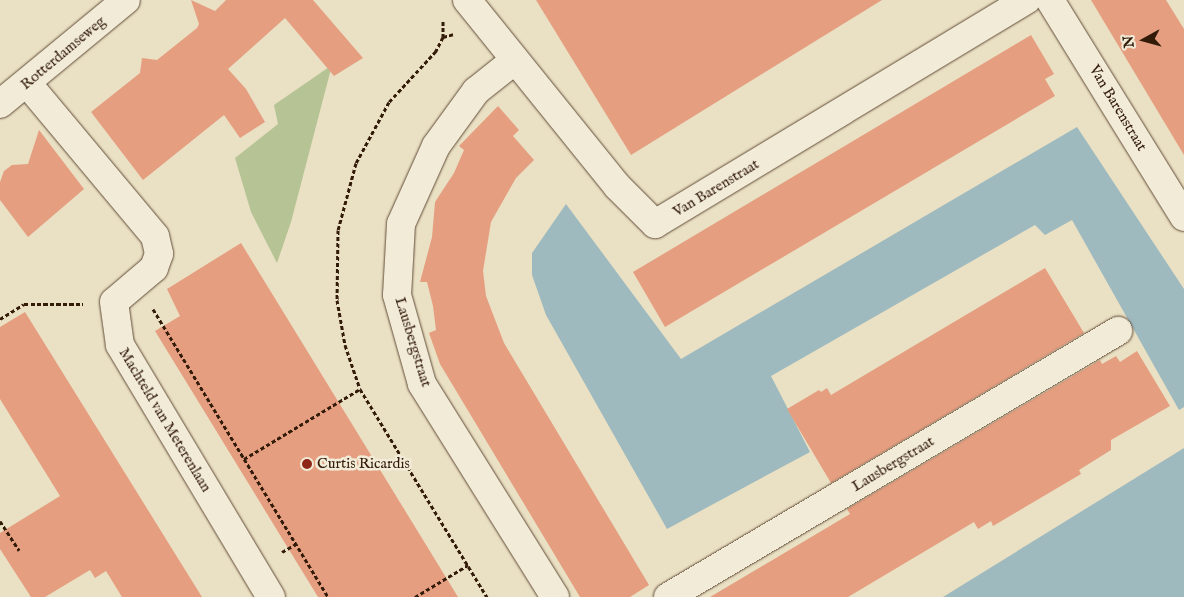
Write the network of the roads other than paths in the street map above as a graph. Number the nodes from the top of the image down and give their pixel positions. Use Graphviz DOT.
graph roads {
  1 [pos="126,0"];
  2 [pos="466,0"];
  3 [pos="1027,0"];
  4 [pos="1050,0"];
  5 [pos="987,10"];
  6 [pos="515,60"];
  7 [pos="27,83"];
  8 [pos="0,104"];
  9 [pos="1184,217"];
  10 [pos="1118,331"];
  11 [pos="271,597"];
  12 [pos="555,597"];
  13 [pos="668,597"];
  1 -- 7 [label="street, Rotterdamseweg"];
  2 -- 6 [label="street, Van Barenstraat"];
  3 -- 5 [label="street, Van Barenstraat"];
  4 -- 9 [label="street, Van Barenstraat"];
  5 -- 6 [label="street, Van Barenstraat"];
  6 -- 12 [label="street, Lausbergstraat"];
  7 -- 8 [label="street, Rotterdamseweg"];
  7 -- 11 [label="street, Machteld van Meterenlaan"];
  10 -- 13 [label="street, Lausbergstraat"];
}
